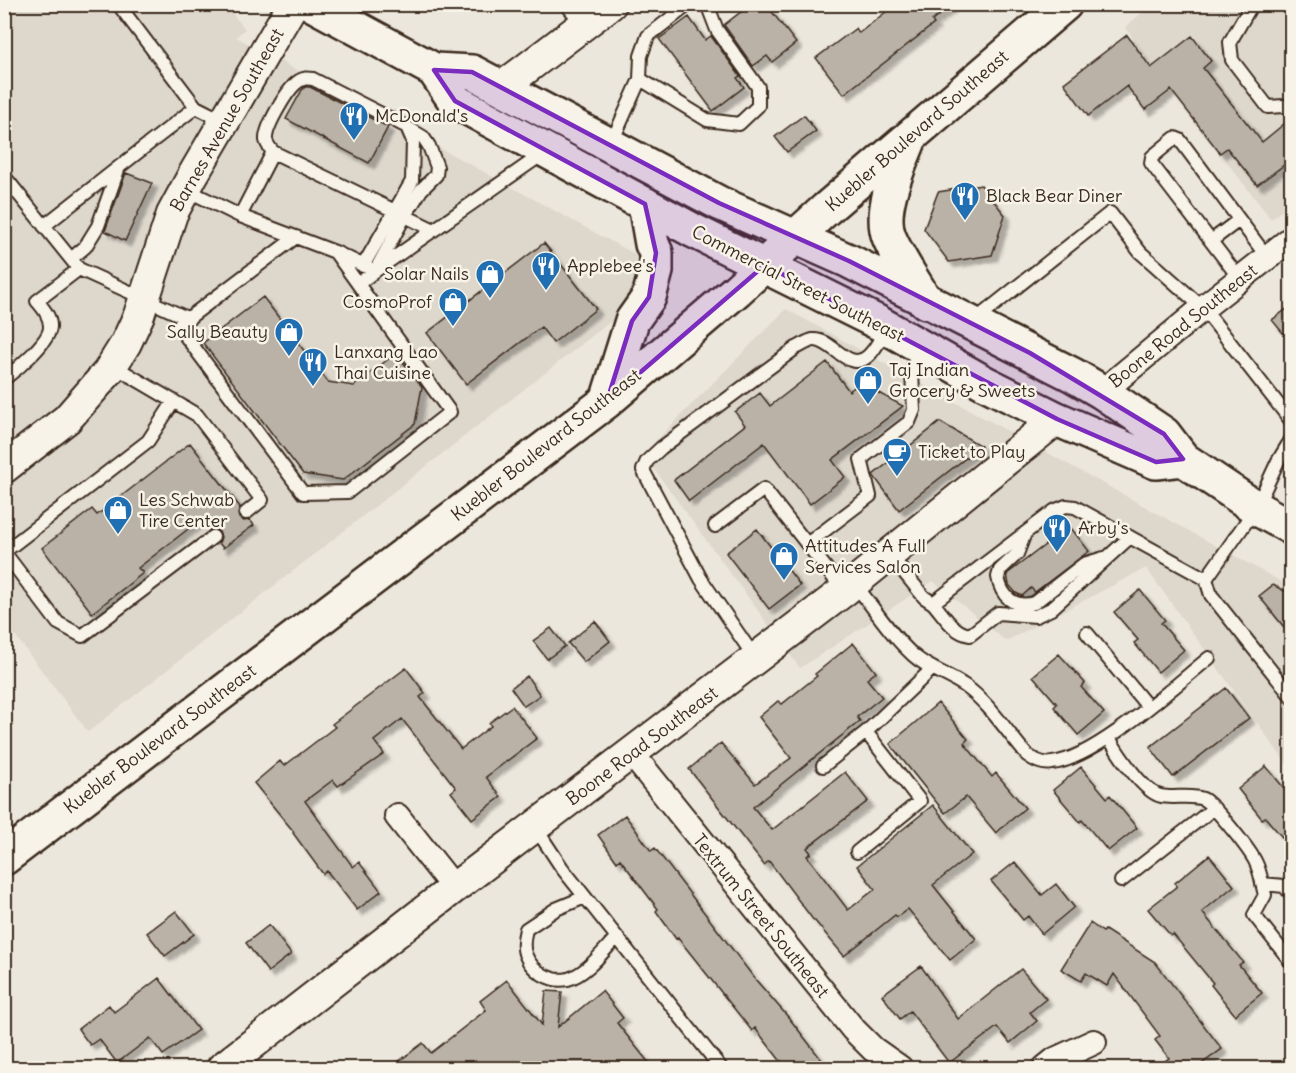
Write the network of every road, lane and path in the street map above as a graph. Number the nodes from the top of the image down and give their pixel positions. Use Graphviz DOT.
graph roads {
  1 [pos="118,4"];
  2 [pos="293,4"];
  3 [pos="312,4"];
  4 [pos="611,4"];
  5 [pos="689,4"];
  6 [pos="707,4"];
  7 [pos="1065,4"];
  8 [pos="1252,4"];
  9 [pos="575,15"];
  10 [pos="434,70"];
  11 [pos="640,79"];
  12 [pos="502,87"];
  13 [pos="196,107"];
  14 [pos="1292,111"];
  15 [pos="224,121"];
  16 [pos="407,127"];
  17 [pos="911,136"];
  18 [pos="610,145"];
  19 [pos="547,151"];
  20 [pos="273,152"];
  21 [pos="118,167"];
  22 [pos="4,176"];
  23 [pos="185,189"];
  24 [pos="645,204"];
  25 [pos="400,214"];
  26 [pos="240,216"];
  27 [pos="1239,219"];
  28 [pos="44,226"];
  29 [pos="434,230"];
  30 [pos="296,237"];
  31 [pos="796,237"];
  32 [pos="1292,238"];
  33 [pos="1211,241"];
  34 [pos="335,252"];
  35 [pos="1267,257"];
  36 [pos="75,264"];
  37 [pos="765,265"];
  38 [pos="363,266"];
  39 [pos="375,271"];
  40 [pos="1239,279"];
  41 [pos="358,284"];
  42 [pos="144,299"];
  43 [pos="926,302"];
  44 [pos="1203,308"];
  45 [pos="189,319"];
  46 [pos="971,324"];
  47 [pos="887,328"];
  48 [pos="918,345"];
  49 [pos="112,365"];
  50 [pos="4,379"];
  51 [pos="1102,392"];
  52 [pos="174,401"];
  53 [pos="607,401"];
  54 [pos="1057,418"];
  55 [pos="1292,423"];
  56 [pos="1291,441"];
  57 [pos="1183,459"];
  58 [pos="4,468"];
  59 [pos="1256,508"];
  60 [pos="246,513"];
  61 [pos="715,526"];
  62 [pos="1292,528"];
  63 [pos="1026,532"];
  64 [pos="213,537"];
  65 [pos="1130,537"];
  66 [pos="807,544"];
  67 [pos="4,552"];
  68 [pos="890,555"];
  69 [pos="1108,557"];
  70 [pos="1206,579"];
  71 [pos="849,587"];
  72 [pos="933,603"];
  73 [pos="1087,633"];
  74 [pos="1209,658"];
  75 [pos="756,659"];
  76 [pos="932,669"];
  77 [pos="1292,698"];
  78 [pos="1148,707"];
  79 [pos="866,732"];
  80 [pos="1109,738"];
  81 [pos="632,754"];
  82 [pos="823,766"];
  83 [pos="1214,808"];
  84 [pos="397,816"];
  85 [pos="535,827"];
  86 [pos="857,852"];
  87 [pos="4,858"];
  88 [pos="1121,881"];
  89 [pos="1262,884"];
  90 [pos="454,888"];
  91 [pos="1292,895"];
  92 [pos="585,897"];
  93 [pos="617,937"];
  94 [pos="1292,963"];
  95 [pos="1094,1042"];
  96 [pos="222,1068"];
  97 [pos="721,1068"];
  98 [pos="900,1068"];
  99 [pos="1045,1068"];
  1 -- 13 [label="lane"];
  2 -- 15 [label="street, Barnes Avenue Southeast"];
  3 -- 10 [label="main road, Commercial Street Southeast"];
  4 -- 9 [label="street"];
  5 -- 11 [label="lane"];
  6 -- 11 [label="lane"];
  7 -- 17 [label="main road, Kuebler Boulevard Southeast"];
  8 -- 14 [label="lane"];
  9 -- 12 [label="street"];
  10 -- 12 [label="main road, Commercial Street Southeast"];
  10 -- 19 [label="main road, Commercial Street Southeast"];
  11 -- 18 [label="lane"];
  12 -- 18 [label="main road, Commercial Street Southeast"];
  13 -- 15 [label="lane"];
  13 -- 21 [label="lane"];
  15 -- 23 [label="street, Barnes Avenue Southeast"];
  16 -- 20 [label="lane"];
  16 -- 25 [label="lane"];
  16 -- 25 [label="lane"];
  17 -- 31 [label="main road, Kuebler Boulevard Southeast"];
  17 -- 43 [label="main road"];
  18 -- 31 [label="main road, Commercial Street Southeast"];
  19 -- 24 [label="main road, Commercial Street Southeast"];
  19 -- 29 [label="lane"];
  20 -- 25 [label="lane"];
  20 -- 26 [label="lane"];
  21 -- 28 [label="lane"];
  21 -- 36 [label="lane"];
  22 -- 28 [label="lane"];
  23 -- 26 [label="lane"];
  23 -- 42 [label="street, Barnes Avenue Southeast"];
  24 -- 37 [label="main road, Commercial Street Southeast"];
  24 -- 53 [label="main road"];
  25 -- 29 [label="lane"];
  25 -- 38 [label="lane"];
  25 -- 39 [label="lane"];
  26 -- 30 [label="lane"];
  27 -- 33 [label="lane"];
  27 -- 33 [label="lane"];
  27 -- 35 [label="lane"];
  28 -- 36 [label="lane"];
  29 -- 39 [label="lane"];
  30 -- 34 [label="lane"];
  30 -- 45 [label="lane"];
  31 -- 37 [label="main road, Kuebler Boulevard Southeast"];
  31 -- 43 [label="main road, Commercial Street Southeast"];
  32 -- 35 [label="street, Boone Road Southeast"];
  33 -- 40 [label="lane"];
  34 -- 38 [label="lane"];
  34 -- 41 [label="lane"];
  35 -- 40 [label="street, Boone Road Southeast"];
  36 -- 42 [label="lane"];
  36 -- 50 [label="lane"];
  37 -- 47 [label="main road, Commercial Street Southeast"];
  37 -- 53 [label="main road, Kuebler Boulevard Southeast"];
  38 -- 39 [label="lane"];
  39 -- 41 [label="lane"];
  40 -- 44 [label="street, Boone Road Southeast"];
  41 -- 45 [label="lane"];
  42 -- 45 [label="lane"];
  42 -- 49 [label="street, Barnes Avenue Southeast"];
  43 -- 46 [label="main road, Commercial Street Southeast"];
  44 -- 46 [label="lane"];
  44 -- 51 [label="street, Boone Road Southeast"];
  44 -- 55 [label="lane"];
  46 -- 51 [label="main road, Commercial Street Southeast"];
  47 -- 48 [label="main road, Commercial Street Southeast"];
  47 -- 75 [label="lane"];
  48 -- 54 [label="main road, Commercial Street Southeast"];
  48 -- 66 [label="lane"];
  49 -- 52 [label="lane"];
  49 -- 58 [label="street, Barnes Avenue Southeast"];
  51 -- 57 [label="main road, Commercial Street Southeast"];
  52 -- 60 [label="lane"];
  52 -- 67 [label="lane"];
  53 -- 87 [label="main road, Kuebler Boulevard Southeast"];
  54 -- 57 [label="main road, Commercial Street Southeast"];
  54 -- 68 [label="street, Boone Road Southeast"];
  56 -- 59 [label="lane"];
  57 -- 59 [label="main road, Commercial Street Southeast"];
  59 -- 62 [label="main road, Commercial Street Southeast"];
  59 -- 70 [label="lane"];
  61 -- 66 [label="lane"];
  63 -- 65 [label="lane"];
  63 -- 69 [label="lane"];
  63 -- 72 [label="lane"];
  64 -- 67 [label="lane"];
  65 -- 69 [label="lane"];
  65 -- 70 [label="lane"];
  66 -- 71 [label="lane"];
  68 -- 71 [label="street, Boone Road Southeast"];
  68 -- 72 [label="lane"];
  69 -- 72 [label="lane"];
  70 -- 77 [label="lane"];
  71 -- 75 [label="street, Boone Road Southeast"];
  71 -- 76 [label="lane"];
  73 -- 78 [label="lane"];
  74 -- 78 [label="lane"];
  75 -- 81 [label="street, Boone Road Southeast"];
  76 -- 79 [label="lane"];
  76 -- 80 [label="lane"];
  78 -- 80 [label="lane"];
  79 -- 82 [label="lane"];
  79 -- 86 [label="lane"];
  80 -- 83 [label="lane"];
  81 -- 85 [label="street, Boone Road Southeast"];
  81 -- 98 [label="street, Textrum Street Southeast"];
  83 -- 88 [label="lane"];
  83 -- 89 [label="lane"];
  84 -- 90 [label="street"];
  85 -- 90 [label="street, Boone Road Southeast"];
  85 -- 92 [label="lane"];
  89 -- 91 [label="lane"];
  89 -- 94 [label="lane"];
  90 -- 96 [label="street, Boone Road Southeast"];
  92 -- 93 [label="lane"];
  92 -- 93 [label="lane"];
  93 -- 97 [label="lane"];
  95 -- 99 [label="street"];
}
